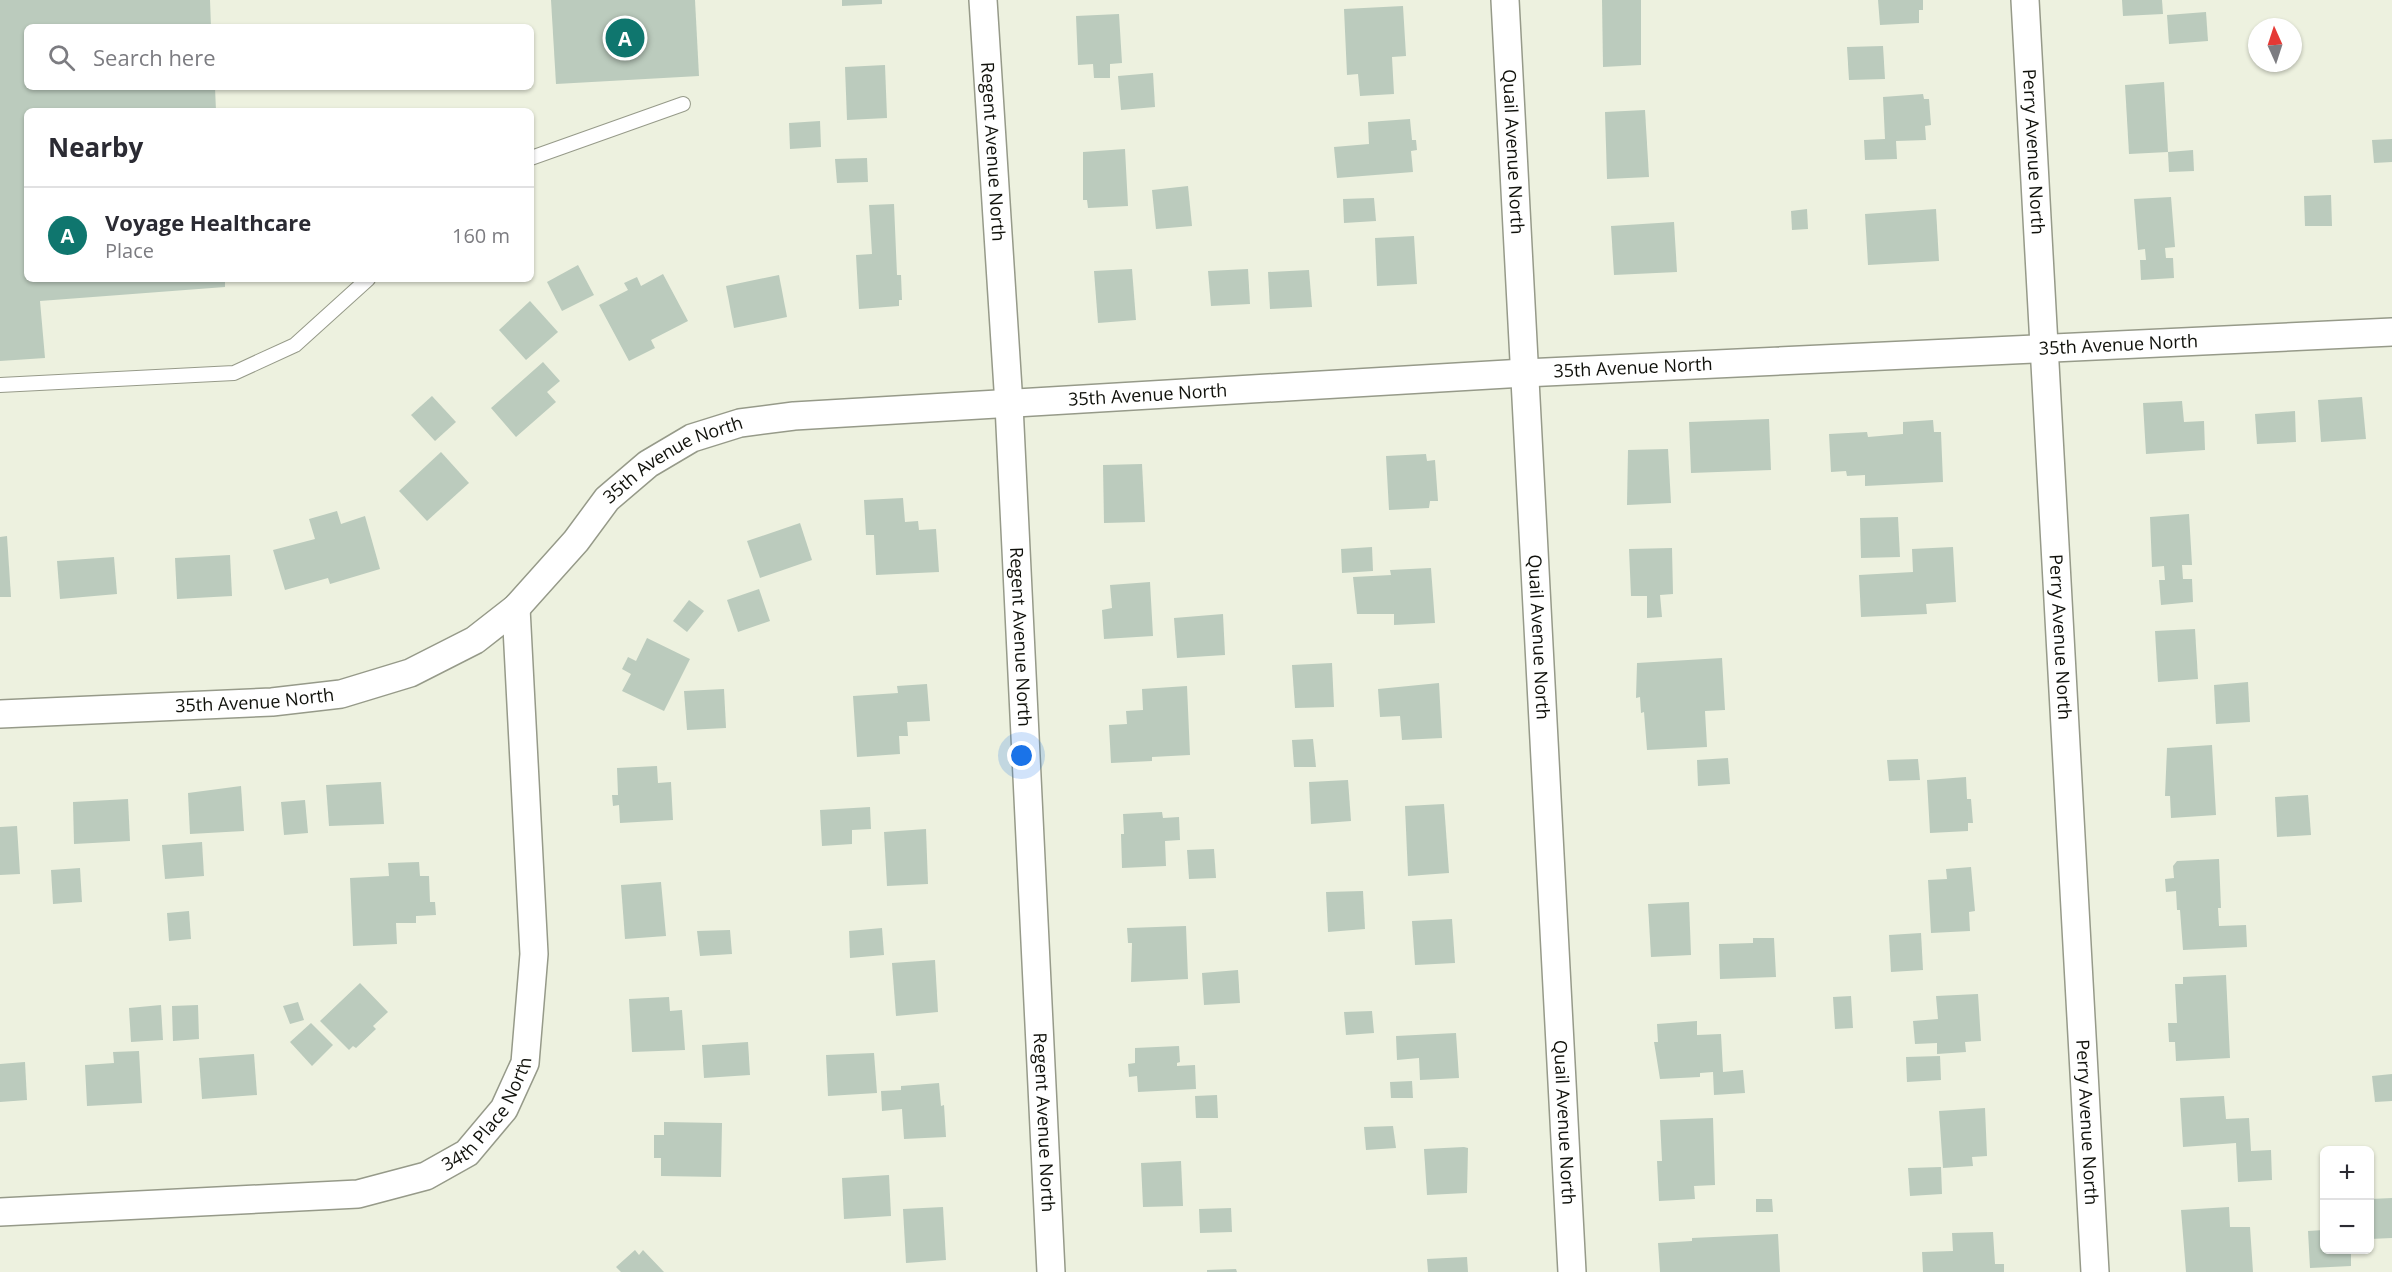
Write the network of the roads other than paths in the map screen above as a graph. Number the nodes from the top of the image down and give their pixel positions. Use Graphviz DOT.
graph roads {
  1 [pos="983,0"];
  2 [pos="1504,0"];
  3 [pos="2025,0"];
  4 [pos="683,104"];
  5 [pos="534,157"];
  6 [pos="365,282"];
  7 [pos="2392,333"];
  8 [pos="2044,346"];
  9 [pos="1524,373"];
  10 [pos="0,385"];
  11 [pos="1009,405"];
  12 [pos="516,608"];
  13 [pos="0,714"];
  14 [pos="0,1212"];
  15 [pos="1051,1272"];
  16 [pos="1572,1272"];
  17 [pos="2095,1272"];
  1 -- 11 [label="street, Regent Avenue North"];
  2 -- 9 [label="street, Quail Avenue North"];
  3 -- 8 [label="street, Perry Avenue North"];
  4 -- 5 [label="lane"];
  6 -- 10 [label="lane"];
  7 -- 8 [label="street, 35th Avenue North"];
  8 -- 9 [label="street, 35th Avenue North"];
  8 -- 17 [label="street, Perry Avenue North"];
  9 -- 11 [label="street, 35th Avenue North"];
  9 -- 16 [label="street, Quail Avenue North"];
  11 -- 12 [label="street, 35th Avenue North"];
  11 -- 15 [label="street, Regent Avenue North"];
  12 -- 13 [label="street, 35th Avenue North"];
  12 -- 14 [label="street, 34th Place North"];
}
